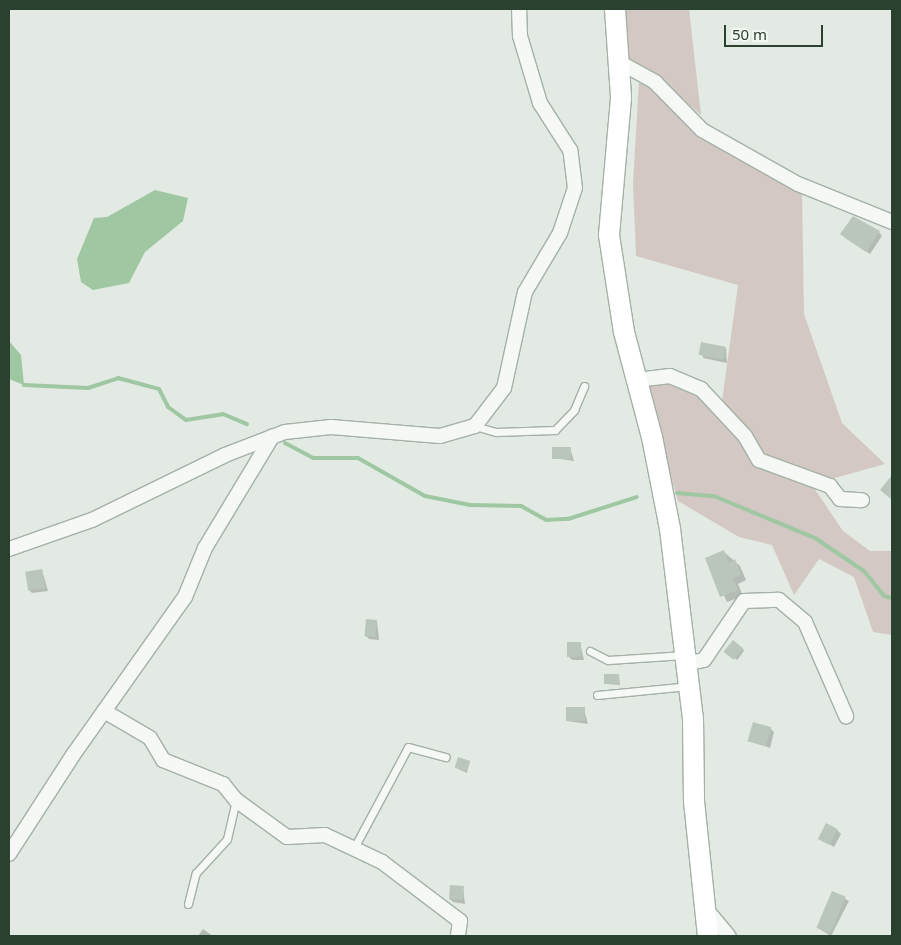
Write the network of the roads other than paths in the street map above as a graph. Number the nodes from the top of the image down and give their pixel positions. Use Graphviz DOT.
graph roads {
  1 [pos="519,9"];
  2 [pos="615,9"];
  3 [pos="621,63"];
  4 [pos="892,222"];
  5 [pos="637,380"];
  6 [pos="584,386"];
  7 [pos="475,426"];
  8 [pos="272,437"];
  9 [pos="862,500"];
  10 [pos="9,549"];
  11 [pos="590,651"];
  12 [pos="686,660"];
  13 [pos="689,686"];
  14 [pos="597,695"];
  15 [pos="104,711"];
  16 [pos="846,716"];
  17 [pos="446,757"];
  18 [pos="236,800"];
  19 [pos="355,846"];
  20 [pos="9,854"];
  21 [pos="188,904"];
  22 [pos="706,908"];
  23 [pos="458,936"];
  24 [pos="708,936"];
  25 [pos="730,936"];
  1 -- 7 [label="street"];
  2 -- 3 [label="street"];
  3 -- 4 [label="street"];
  3 -- 5 [label="street"];
  5 -- 9 [label="street"];
  5 -- 12 [label="street"];
  6 -- 7 [label="lane"];
  7 -- 8 [label="street"];
  8 -- 10 [label="street"];
  8 -- 15 [label="street"];
  11 -- 12 [label="lane"];
  12 -- 13 [label="street"];
  12 -- 16 [label="street"];
  13 -- 14 [label="lane"];
  13 -- 22 [label="street"];
  15 -- 18 [label="street"];
  15 -- 20 [label="street"];
  17 -- 19 [label="lane"];
  18 -- 19 [label="street"];
  18 -- 21 [label="lane"];
  19 -- 23 [label="street"];
  22 -- 24 [label="street"];
  22 -- 25 [label="street"];
}
